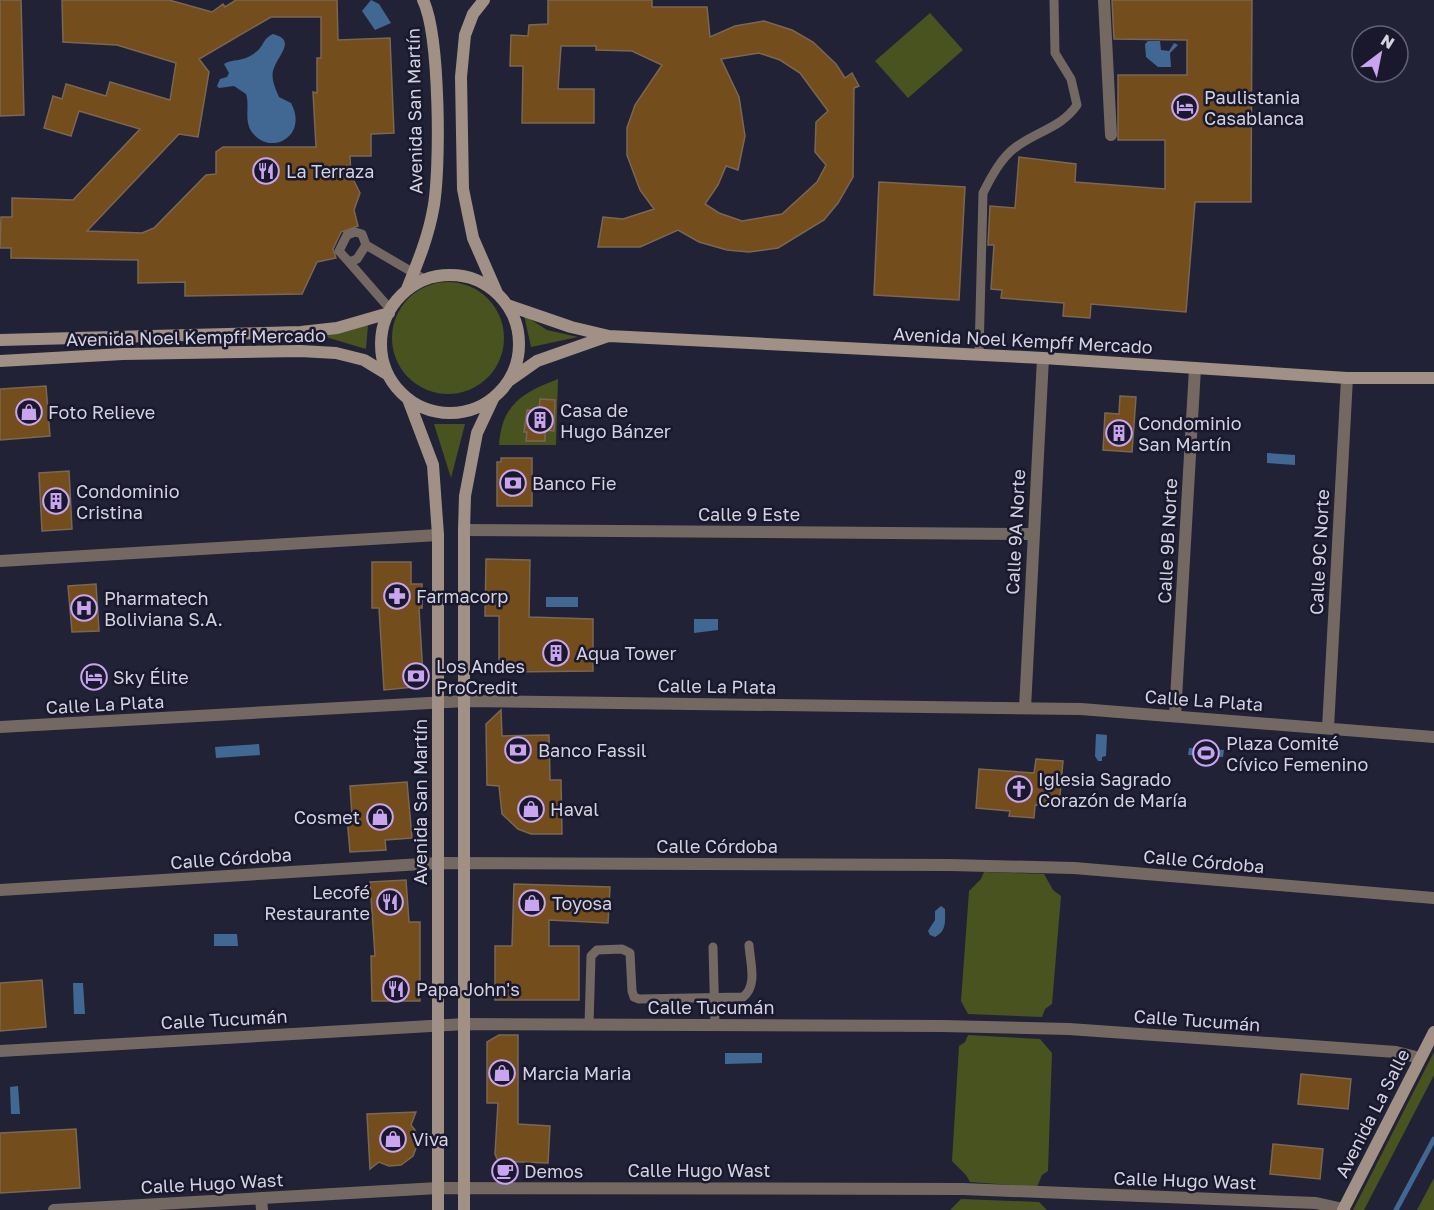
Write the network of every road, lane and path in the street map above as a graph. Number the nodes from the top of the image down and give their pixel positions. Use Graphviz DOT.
graph roads {
  1 [pos="423,0"];
  2 [pos="484,0"];
  3 [pos="1054,0"];
  4 [pos="1104,0"];
  5 [pos="1111,135"];
  6 [pos="366,245"];
  7 [pos="349,262"];
  8 [pos="419,276"];
  9 [pos="497,294"];
  10 [pos="507,305"];
  11 [pos="390,311"];
  12 [pos="609,336"];
  13 [pos="0,340"];
  14 [pos="979,355"];
  15 [pos="1043,358"];
  16 [pos="0,361"];
  17 [pos="1195,368"];
  18 [pos="387,374"];
  19 [pos="1347,378"];
  20 [pos="1434,378"];
  21 [pos="509,382"];
  22 [pos="408,399"];
  23 [pos="493,399"];
  24 [pos="464,530"];
  25 [pos="1033,534"];
  26 [pos="438,535"];
  27 [pos="0,561"];
  28 [pos="465,701"];
  29 [pos="438,704"];
  30 [pos="1025,708"];
  31 [pos="1175,716"];
  32 [pos="0,728"];
  33 [pos="1328,728"];
  34 [pos="1434,737"];
  35 [pos="464,862"];
  36 [pos="438,863"];
  37 [pos="0,890"];
  38 [pos="1434,898"];
  39 [pos="749,945"];
  40 [pos="713,947"];
  41 [pos="714,997"];
  42 [pos="439,1024"];
  43 [pos="465,1024"];
  44 [pos="589,1024"];
  45 [pos="715,1025"];
  46 [pos="1434,1032"];
  47 [pos="0,1051"];
  48 [pos="1420,1058"];
  49 [pos="438,1188"];
  50 [pos="464,1188"];
  51 [pos="261,1204"];
  52 [pos="54,1210"];
  53 [pos="438,1210"];
  54 [pos="464,1210"];
  55 [pos="1343,1210"];
  1 -- 8 [label="main road, Avenida San Martín"];
  2 -- 9 [label="main road"];
  3 -- 14 [label="lane"];
  4 -- 5 [label="street"];
  6 -- 7 [label="lane"];
  6 -- 7 [label="lane"];
  6 -- 8 [label="lane"];
  7 -- 11 [label="lane"];
  8 -- 9 [label="main road"];
  8 -- 11 [label="main road, Avenida San Martín"];
  9 -- 10 [label="main road"];
  10 -- 12 [label="main road, Avenida Noel Kempff Mercado"];
  10 -- 21 [label="main road"];
  11 -- 13 [label="main road, Avenida Noel Kempff Mercado"];
  11 -- 18 [label="main road"];
  12 -- 14 [label="main road, Avenida Noel Kempff Mercado"];
  12 -- 21 [label="main road, Avenida Noel Kempff Mercado"];
  14 -- 15 [label="main road, Avenida Noel Kempff Mercado"];
  15 -- 17 [label="main road, Avenida Noel Kempff Mercado"];
  15 -- 25 [label="street, Calle 9A Norte"];
  16 -- 18 [label="main road, Avenida Noel Kempff Mercado"];
  17 -- 19 [label="main road, Avenida Noel Kempff Mercado"];
  17 -- 31 [label="street, Calle 9B Norte"];
  18 -- 22 [label="main road"];
  19 -- 20 [label="main road, Avenida Noel Kempff Mercado"];
  19 -- 33 [label="street, Calle 9C Norte"];
  21 -- 23 [label="main road"];
  22 -- 23 [label="main road"];
  22 -- 26 [label="main road, Avenida San Martín"];
  23 -- 24 [label="main road"];
  24 -- 25 [label="street, Calle 9 Este"];
  24 -- 28 [label="main road"];
  25 -- 30 [label="street, Calle 9A Norte"];
  26 -- 27 [label="street"];
  26 -- 29 [label="main road, Avenida San Martín"];
  28 -- 29 [label="street, Calle La Plata"];
  28 -- 30 [label="street, Calle La Plata"];
  28 -- 35 [label="main road"];
  29 -- 32 [label="street, Calle La Plata"];
  29 -- 36 [label="main road, Avenida San Martín"];
  30 -- 31 [label="street, Calle La Plata"];
  31 -- 33 [label="street, Calle La Plata"];
  33 -- 34 [label="street, Calle La Plata"];
  35 -- 36 [label="street, Calle Córdoba"];
  35 -- 38 [label="street, Calle Córdoba"];
  35 -- 43 [label="main road"];
  36 -- 37 [label="street, Calle Córdoba"];
  36 -- 42 [label="main road, Avenida San Martín"];
  39 -- 41 [label="lane"];
  40 -- 41 [label="lane"];
  41 -- 44 [label="lane"];
  41 -- 45 [label="lane"];
  42 -- 43 [label="street, Calle Tucumán"];
  42 -- 47 [label="street, Calle Tucumán"];
  42 -- 49 [label="main road, Avenida San Martín"];
  43 -- 44 [label="street, Calle Tucumán"];
  43 -- 50 [label="main road"];
  44 -- 45 [label="street, Calle Tucumán"];
  45 -- 48 [label="street, Calle Tucumán"];
  46 -- 48 [label="main road, Avenida La Salle"];
  48 -- 55 [label="main road, Avenida La Salle"];
  49 -- 50 [label="street, Calle Hugo Wast"];
  49 -- 51 [label="street, Calle Hugo Wast"];
  49 -- 53 [label="main road, Avenida San Martín"];
  50 -- 54 [label="main road"];
  50 -- 55 [label="street, Calle Hugo Wast"];
  51 -- 52 [label="street, Calle Hugo Wast"];
}
